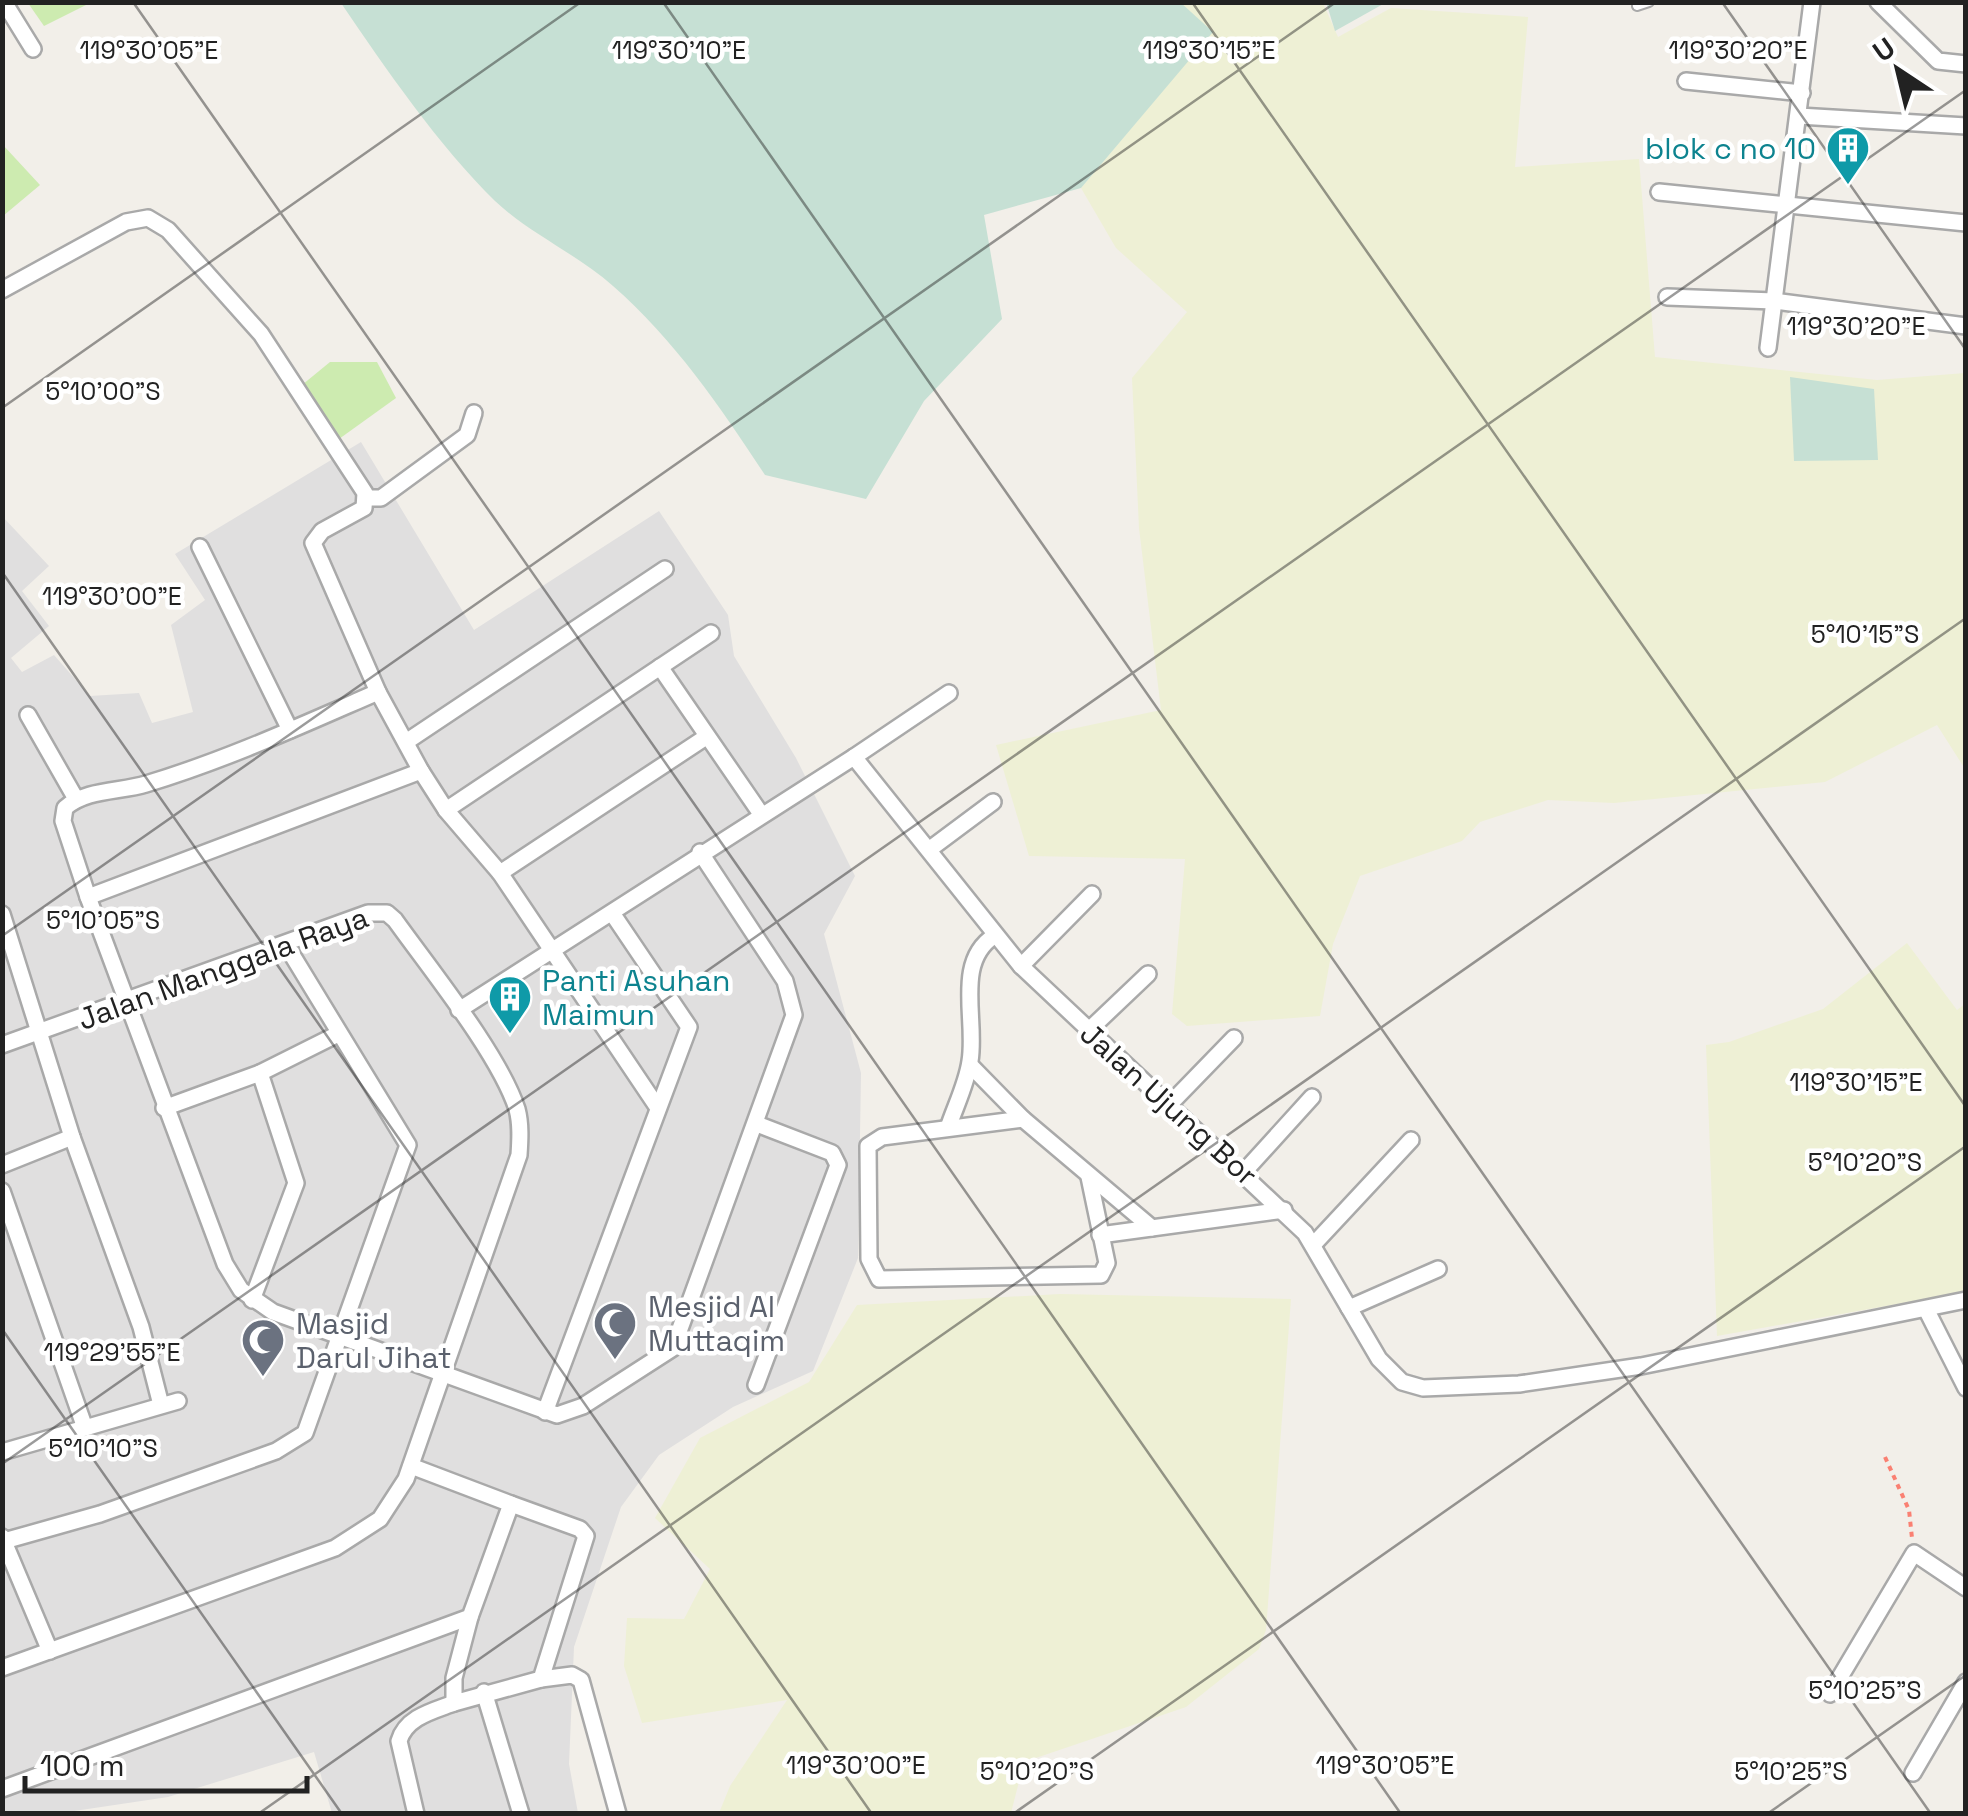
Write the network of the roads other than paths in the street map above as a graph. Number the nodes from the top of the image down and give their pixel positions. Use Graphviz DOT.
graph roads {
  1 [pos="4,2"];
  2 [pos="1649,2"];
  3 [pos="1812,2"];
  4 [pos="1878,2"];
  5 [pos="1637,6"];
  6 [pos="33,48"];
  7 [pos="1966,64"];
  8 [pos="1686,81"];
  9 [pos="1802,93"];
  10 [pos="1799,116"];
  11 [pos="1966,126"];
  12 [pos="1658,192"];
  13 [pos="1783,206"];
  14 [pos="1966,223"];
  15 [pos="2,290"];
  16 [pos="1667,297"];
  17 [pos="1774,301"];
  18 [pos="1966,326"];
  19 [pos="1768,348"];
  20 [pos="474,413"];
  21 [pos="366,498"];
  22 [pos="200,547"];
  23 [pos="665,569"];
  24 [pos="711,633"];
  25 [pos="660,668"];
  26 [pos="378,692"];
  27 [pos="949,693"];
  28 [pos="28,715"];
  29 [pos="290,730"];
  30 [pos="706,737"];
  31 [pos="406,742"];
  32 [pos="854,757"];
  33 [pos="421,771"];
  34 [pos="76,799"];
  35 [pos="993,802"];
  36 [pos="446,810"];
  37 [pos="760,814"];
  38 [pos="930,850"];
  39 [pos="700,852"];
  40 [pos="500,873"];
  41 [pos="1092,894"];
  42 [pos="88,897"];
  43 [pos="612,913"];
  44 [pos="2,914"];
  45 [pos="994,936"];
  46 [pos="286,945"];
  47 [pos="553,952"];
  48 [pos="1021,966"];
  49 [pos="1148,974"];
  50 [pos="126,1002"];
  51 [pos="459,1010"];
  52 [pos="1087,1032"];
  53 [pos="42,1033"];
  54 [pos="338,1034"];
  55 [pos="1234,1038"];
  56 [pos="2,1046"];
  57 [pos="970,1065"];
  58 [pos="260,1073"];
  59 [pos="1312,1097"];
  60 [pos="1168,1106"];
  61 [pos="164,1108"];
  62 [pos="658,1108"];
  63 [pos="1024,1118"];
  64 [pos="757,1124"];
  65 [pos="948,1128"];
  66 [pos="72,1137"];
  67 [pos="1411,1140"];
  68 [pos="2,1164"];
  69 [pos="1243,1173"];
  70 [pos="1090,1177"];
  71 [pos="2,1190"];
  72 [pos="1284,1210"];
  73 [pos="1152,1228"];
  74 [pos="1100,1235"];
  75 [pos="1314,1244"];
  76 [pos="1438,1270"];
  77 [pos="252,1300"];
  78 [pos="1966,1300"];
  79 [pos="1349,1308"];
  80 [pos="1926,1309"];
  81 [pos="342,1334"];
  82 [pos="445,1375"];
  83 [pos="756,1385"];
  84 [pos="1966,1388"];
  85 [pos="178,1401"];
  86 [pos="161,1405"];
  87 [pos="545,1412"];
  88 [pos="84,1428"];
  89 [pos="2,1452"];
  90 [pos="411,1466"];
  91 [pos="511,1504"];
  92 [pos="4,1544"];
  93 [pos="1966,1588"];
  94 [pos="470,1617"];
  95 [pos="50,1650"];
  96 [pos="2,1668"];
  97 [pos="541,1679"];
  98 [pos="1966,1682"];
  99 [pos="484,1692"];
  100 [pos="1830,1694"];
  101 [pos="454,1703"];
  102 [pos="1913,1773"];
  103 [pos="2,1790"];
  104 [pos="416,1814"];
  105 [pos="521,1814"];
  106 [pos="618,1814"];
  1 -- 6 [label="street"];
  2 -- 5 [label="lane"];
  3 -- 9 [label="street"];
  4 -- 7 [label="street"];
  8 -- 9 [label="street"];
  9 -- 10 [label="street"];
  10 -- 11 [label="street"];
  10 -- 13 [label="street"];
  12 -- 13 [label="street"];
  13 -- 14 [label="street"];
  13 -- 17 [label="street"];
  15 -- 21 [label="street"];
  16 -- 17 [label="street"];
  17 -- 18 [label="street"];
  17 -- 19 [label="street"];
  20 -- 21 [label="street"];
  21 -- 26 [label="street"];
  22 -- 29 [label="street"];
  23 -- 31 [label="street"];
  24 -- 25 [label="street"];
  25 -- 30 [label="street"];
  25 -- 36 [label="street"];
  26 -- 29 [label="street"];
  26 -- 31 [label="street"];
  27 -- 32 [label="street"];
  28 -- 34 [label="street"];
  29 -- 34 [label="street"];
  30 -- 37 [label="street"];
  30 -- 40 [label="street"];
  31 -- 33 [label="street"];
  32 -- 37 [label="street"];
  32 -- 38 [label="street, Jalan Ujung Bor"];
  33 -- 36 [label="street"];
  33 -- 42 [label="street"];
  34 -- 42 [label="street"];
  35 -- 38 [label="street"];
  36 -- 40 [label="street"];
  37 -- 39 [label="street"];
  38 -- 45 [label="street, Jalan Ujung Bor"];
  39 -- 43 [label="street"];
  39 -- 64 [label="street"];
  40 -- 47 [label="street"];
  41 -- 48 [label="street"];
  42 -- 50 [label="street"];
  43 -- 47 [label="street"];
  43 -- 62 [label="street"];
  44 -- 53 [label="street"];
  45 -- 48 [label="street, Jalan Ujung Bor"];
  45 -- 57 [label="street"];
  46 -- 50 [label="street, Jalan Manggala Raya"];
  46 -- 51 [label="street, Jalan Manggala Raya"];
  46 -- 54 [label="street"];
  47 -- 51 [label="street"];
  47 -- 62 [label="street"];
  48 -- 52 [label="street, Jalan Ujung Bor"];
  49 -- 52 [label="street"];
  50 -- 53 [label="street, Jalan Manggala Raya"];
  50 -- 61 [label="street"];
  51 -- 82 [label="street, Jalan Manggala Raya"];
  52 -- 60 [label="street, Jalan Ujung Bor"];
  53 -- 56 [label="street, Jalan Manggala Raya"];
  53 -- 66 [label="street"];
  54 -- 58 [label="street"];
  54 -- 81 [label="street"];
  55 -- 60 [label="street"];
  57 -- 63 [label="street"];
  57 -- 65 [label="street"];
  58 -- 61 [label="street"];
  58 -- 77 [label="street"];
  59 -- 69 [label="street"];
  60 -- 69 [label="street, Jalan Ujung Bor"];
  61 -- 77 [label="street"];
  62 -- 87 [label="street"];
  63 -- 65 [label="street"];
  63 -- 70 [label="street"];
  64 -- 83 [label="street"];
  64 -- 87 [label="street"];
  65 -- 74 [label="street"];
  66 -- 68 [label="street"];
  66 -- 86 [label="street"];
  67 -- 75 [label="street"];
  69 -- 72 [label="street, Jalan Ujung Bor"];
  70 -- 73 [label="street"];
  70 -- 74 [label="street"];
  71 -- 88 [label="street"];
  72 -- 73 [label="street"];
  72 -- 75 [label="street, Jalan Ujung Bor"];
  73 -- 74 [label="street"];
  75 -- 79 [label="street, Jalan Ujung Bor"];
  76 -- 79 [label="street"];
  77 -- 81 [label="street"];
  78 -- 80 [label="street, Jalan Ujung Bor"];
  79 -- 80 [label="street, Jalan Ujung Bor"];
  80 -- 84 [label="street"];
  81 -- 82 [label="street"];
  81 -- 92 [label="street"];
  82 -- 87 [label="street"];
  82 -- 90 [label="street, Jalan Manggala Raya"];
  85 -- 86 [label="street"];
  86 -- 88 [label="street"];
  88 -- 89 [label="street"];
  90 -- 91 [label="street"];
  90 -- 95 [label="street, Jalan Manggala Raya"];
  91 -- 94 [label="street"];
  91 -- 97 [label="street"];
  92 -- 95 [label="street"];
  93 -- 100 [label="street"];
  94 -- 101 [label="street"];
  94 -- 103 [label="street"];
  95 -- 96 [label="street, Jalan Manggala Raya"];
  97 -- 99 [label="street"];
  97 -- 106 [label="street"];
  98 -- 102 [label="street"];
  99 -- 101 [label="street"];
  99 -- 105 [label="street"];
  101 -- 104 [label="street"];
}
